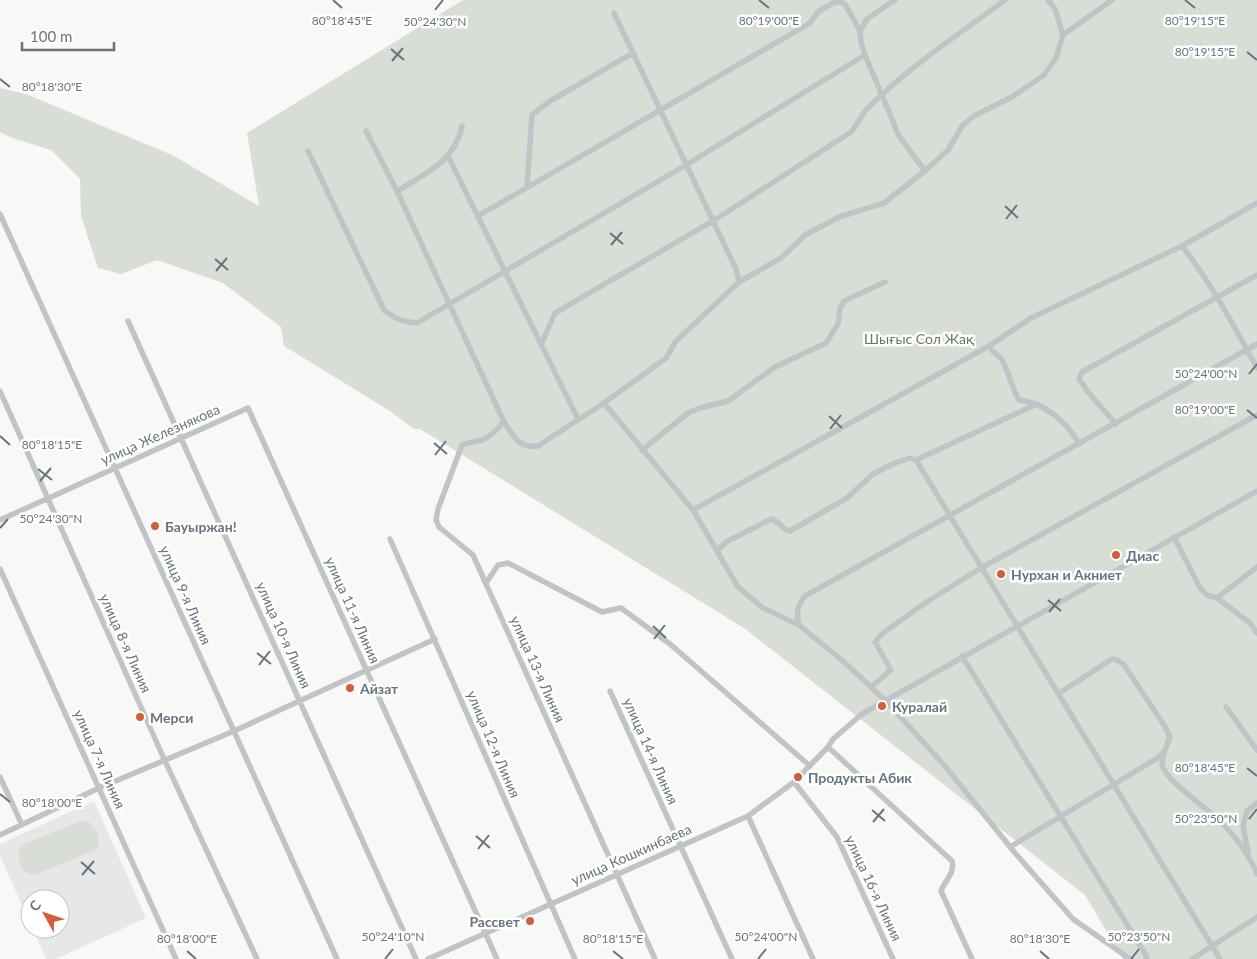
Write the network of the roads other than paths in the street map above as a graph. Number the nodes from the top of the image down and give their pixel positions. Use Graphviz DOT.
graph roads {
  1 [pos="894,0"];
  2 [pos="1005,0"];
  3 [pos="1048,0"];
  4 [pos="1112,0"];
  5 [pos="614,12"];
  6 [pos="860,31"];
  7 [pos="1063,36"];
  8 [pos="633,53"];
  9 [pos="865,55"];
  10 [pos="882,96"];
  11 [pos="660,109"];
  12 [pos="462,126"];
  13 [pos="366,131"];
  14 [pos="308,151"];
  15 [pos="448,156"];
  16 [pos="686,165"];
  17 [pos="925,171"];
  18 [pos="527,187"];
  19 [pos="396,192"];
  20 [pos="1257,203"];
  21 [pos="0,214"];
  22 [pos="478,216"];
  23 [pos="713,221"];
  24 [pos="1182,246"];
  25 [pos="506,272"];
  26 [pos="1257,275"];
  27 [pos="739,282"];
  28 [pos="884,282"];
  29 [pos="1217,297"];
  30 [pos="450,304"];
  31 [pos="128,321"];
  32 [pos="1257,344"];
  33 [pos="541,345"];
  34 [pos="989,346"];
  35 [pos="1247,350"];
  36 [pos="1257,368"];
  37 [pos="0,391"];
  38 [pos="604,403"];
  39 [pos="1037,404"];
  40 [pos="248,408"];
  41 [pos="1257,415"];
  42 [pos="578,419"];
  43 [pos="504,422"];
  44 [pos="1116,424"];
  45 [pos="181,438"];
  46 [pos="1080,444"];
  47 [pos="642,450"];
  48 [pos="916,460"];
  49 [pos="116,468"];
  50 [pos="1257,491"];
  51 [pos="48,499"];
  52 [pos="693,510"];
  53 [pos="950,516"];
  54 [pos="0,520"];
  55 [pos="1174,538"];
  56 [pos="390,539"];
  57 [pos="717,551"];
  58 [pos="1257,567"];
  59 [pos="0,568"];
  60 [pos="981,568"];
  61 [pos="486,584"];
  62 [pos="1217,598"];
  63 [pos="798,626"];
  64 [pos="1016,626"];
  65 [pos="1257,634"];
  66 [pos="435,639"];
  67 [pos="962,656"];
  68 [pos="366,670"];
  69 [pos="871,687"];
  70 [pos="610,690"];
  71 [pos="1058,694"];
  72 [pos="300,700"];
  73 [pos="885,700"];
  74 [pos="1226,707"];
  75 [pos="234,731"];
  76 [pos="1257,738"];
  77 [pos="1252,742"];
  78 [pos="828,747"];
  79 [pos="1165,750"];
  80 [pos="1257,750"];
  81 [pos="165,761"];
  82 [pos="810,766"];
  83 [pos="0,777"];
  84 [pos="794,782"];
  85 [pos="1113,784"];
  86 [pos="99,788"];
  87 [pos="1257,803"];
  88 [pos="748,816"];
  89 [pos="1059,817"];
  90 [pos="22,825"];
  91 [pos="0,835"];
  92 [pos="680,846"];
  93 [pos="1010,847"];
  94 [pos="1249,854"];
  95 [pos="1257,874"];
  96 [pos="617,875"];
  97 [pos="550,904"];
  98 [pos="1257,918"];
  99 [pos="485,933"];
  100 [pos="1213,946"];
  101 [pos="176,959"];
  102 [pos="257,959"];
  103 [pos="337,959"];
  104 [pos="416,959"];
  105 [pos="428,959"];
  106 [pos="496,959"];
  107 [pos="574,959"];
  108 [pos="655,959"];
  109 [pos="732,959"];
  110 [pos="813,959"];
  111 [pos="892,959"];
  112 [pos="972,959"];
  113 [pos="1130,959"];
  114 [pos="1146,959"];
  115 [pos="1192,959"];
  116 [pos="1220,959"];
  1 -- 6 [label="street"];
  2 -- 10 [label="street"];
  3 -- 7 [label="street"];
  4 -- 7 [label="street"];
  5 -- 8 [label="street"];
  6 -- 9 [label="street"];
  6 -- 11 [label="street"];
  7 -- 17 [label="street"];
  8 -- 11 [label="street"];
  8 -- 18 [label="street"];
  9 -- 10 [label="street"];
  9 -- 16 [label="street"];
  10 -- 17 [label="street"];
  10 -- 23 [label="street"];
  11 -- 16 [label="street"];
  11 -- 18 [label="street"];
  12 -- 15 [label="street"];
  13 -- 19 [label="street"];
  14 -- 30 [label="street"];
  15 -- 19 [label="street"];
  15 -- 22 [label="street"];
  16 -- 23 [label="street"];
  16 -- 25 [label="street"];
  17 -- 27 [label="street"];
  18 -- 22 [label="street"];
  19 -- 30 [label="street"];
  20 -- 24 [label="street"];
  21 -- 49 [label="street, улица 9-я Линия"];
  22 -- 25 [label="street"];
  23 -- 27 [label="street"];
  23 -- 33 [label="street"];
  24 -- 29 [label="street"];
  24 -- 34 [label="street"];
  25 -- 30 [label="street"];
  25 -- 33 [label="street"];
  26 -- 29 [label="street"];
  27 -- 38 [label="street"];
  28 -- 47 [label="street"];
  29 -- 35 [label="street"];
  29 -- 44 [label="street"];
  30 -- 43 [label="street"];
  31 -- 45 [label="street, улица 10-я Линия"];
  32 -- 35 [label="street"];
  33 -- 42 [label="street"];
  34 -- 39 [label="street"];
  34 -- 52 [label="street"];
  35 -- 36 [label="street"];
  35 -- 44 [label="street"];
  37 -- 51 [label="street, улица 8-я Линия"];
  38 -- 42 [label="street"];
  38 -- 47 [label="street"];
  39 -- 46 [label="street"];
  39 -- 48 [label="street"];
  40 -- 45 [label="street, улица Железнякова"];
  40 -- 68 [label="street, улица 11-я Линия"];
  41 -- 60 [label="street"];
  42 -- 43 [label="street"];
  43 -- 61 [label="street, улица 13-я Линия"];
  44 -- 46 [label="street"];
  45 -- 49 [label="street, улица Железнякова"];
  45 -- 72 [label="street, улица 10-я Линия"];
  46 -- 53 [label="street"];
  47 -- 52 [label="street"];
  48 -- 53 [label="street"];
  48 -- 57 [label="street"];
  49 -- 51 [label="street, улица Железнякова"];
  49 -- 75 [label="street, улица 9-я Линия"];
  50 -- 55 [label="street, улица Кошкинбаева"];
  51 -- 54 [label="street, улица Железнякова"];
  51 -- 81 [label="street, улица 8-я Линия"];
  52 -- 57 [label="street"];
  53 -- 60 [label="street"];
  53 -- 63 [label="street"];
  55 -- 62 [label="street"];
  55 -- 64 [label="street, улица Кошкинбаева"];
  56 -- 66 [label="street, улица 12-я Линия"];
  57 -- 63 [label="street"];
  58 -- 62 [label="street"];
  59 -- 86 [label="street, улица 7-я Линия"];
  60 -- 64 [label="street"];
  60 -- 69 [label="street"];
  61 -- 82 [label="street"];
  61 -- 96 [label="street, улица 13-я Линия"];
  62 -- 65 [label="street"];
  63 -- 69 [label="street"];
  64 -- 67 [label="street, улица Кошкинбаева"];
  64 -- 71 [label="street"];
  66 -- 68 [label="street"];
  66 -- 97 [label="street, улица 12-я Линия"];
  67 -- 73 [label="street, улица Кошкинбаева"];
  67 -- 89 [label="street"];
  68 -- 72 [label="street"];
  68 -- 99 [label="street, улица 11-я Линия"];
  69 -- 73 [label="street"];
  70 -- 92 [label="street, улица 14-я Линия"];
  71 -- 79 [label="street"];
  71 -- 85 [label="street"];
  72 -- 75 [label="street"];
  72 -- 104 [label="street, улица 10-я Линия"];
  73 -- 78 [label="street, улица Кошкинбаева"];
  73 -- 93 [label="street"];
  74 -- 77 [label="street"];
  75 -- 81 [label="street"];
  75 -- 103 [label="street, улица 9-я Линия"];
  76 -- 77 [label="street"];
  77 -- 80 [label="street"];
  78 -- 82 [label="street, улица Кошкинбаева"];
  78 -- 112 [label="street"];
  79 -- 85 [label="street"];
  79 -- 94 [label="street"];
  81 -- 86 [label="street"];
  81 -- 102 [label="street, улица 8-я Линия"];
  82 -- 84 [label="street, улица Кошкинбаева"];
  83 -- 90 [label="street"];
  84 -- 88 [label="street, улица Кошкинбаева"];
  84 -- 111 [label="street, улица 16-я Линия"];
  85 -- 89 [label="street"];
  85 -- 100 [label="street"];
  86 -- 90 [label="street"];
  86 -- 101 [label="street, улица 7-я Линия"];
  87 -- 94 [label="street"];
  88 -- 92 [label="street, улица Кошкинбаева"];
  88 -- 110 [label="street"];
  89 -- 93 [label="street"];
  89 -- 114 [label="street"];
  90 -- 91 [label="street"];
  92 -- 96 [label="street, улица Кошкинбаева"];
  92 -- 109 [label="street, улица 14-я Линия"];
  93 -- 113 [label="street"];
  94 -- 95 [label="street"];
  96 -- 97 [label="street, улица Кошкинбаева"];
  96 -- 108 [label="street, улица 13-я Линия"];
  97 -- 99 [label="street, улица Кошкинбаева"];
  97 -- 107 [label="street, улица 12-я Линия"];
  98 -- 100 [label="street"];
  99 -- 105 [label="street, улица Кошкинбаева"];
  99 -- 106 [label="street, улица 11-я Линия"];
  100 -- 115 [label="street"];
  100 -- 116 [label="street"];
}
